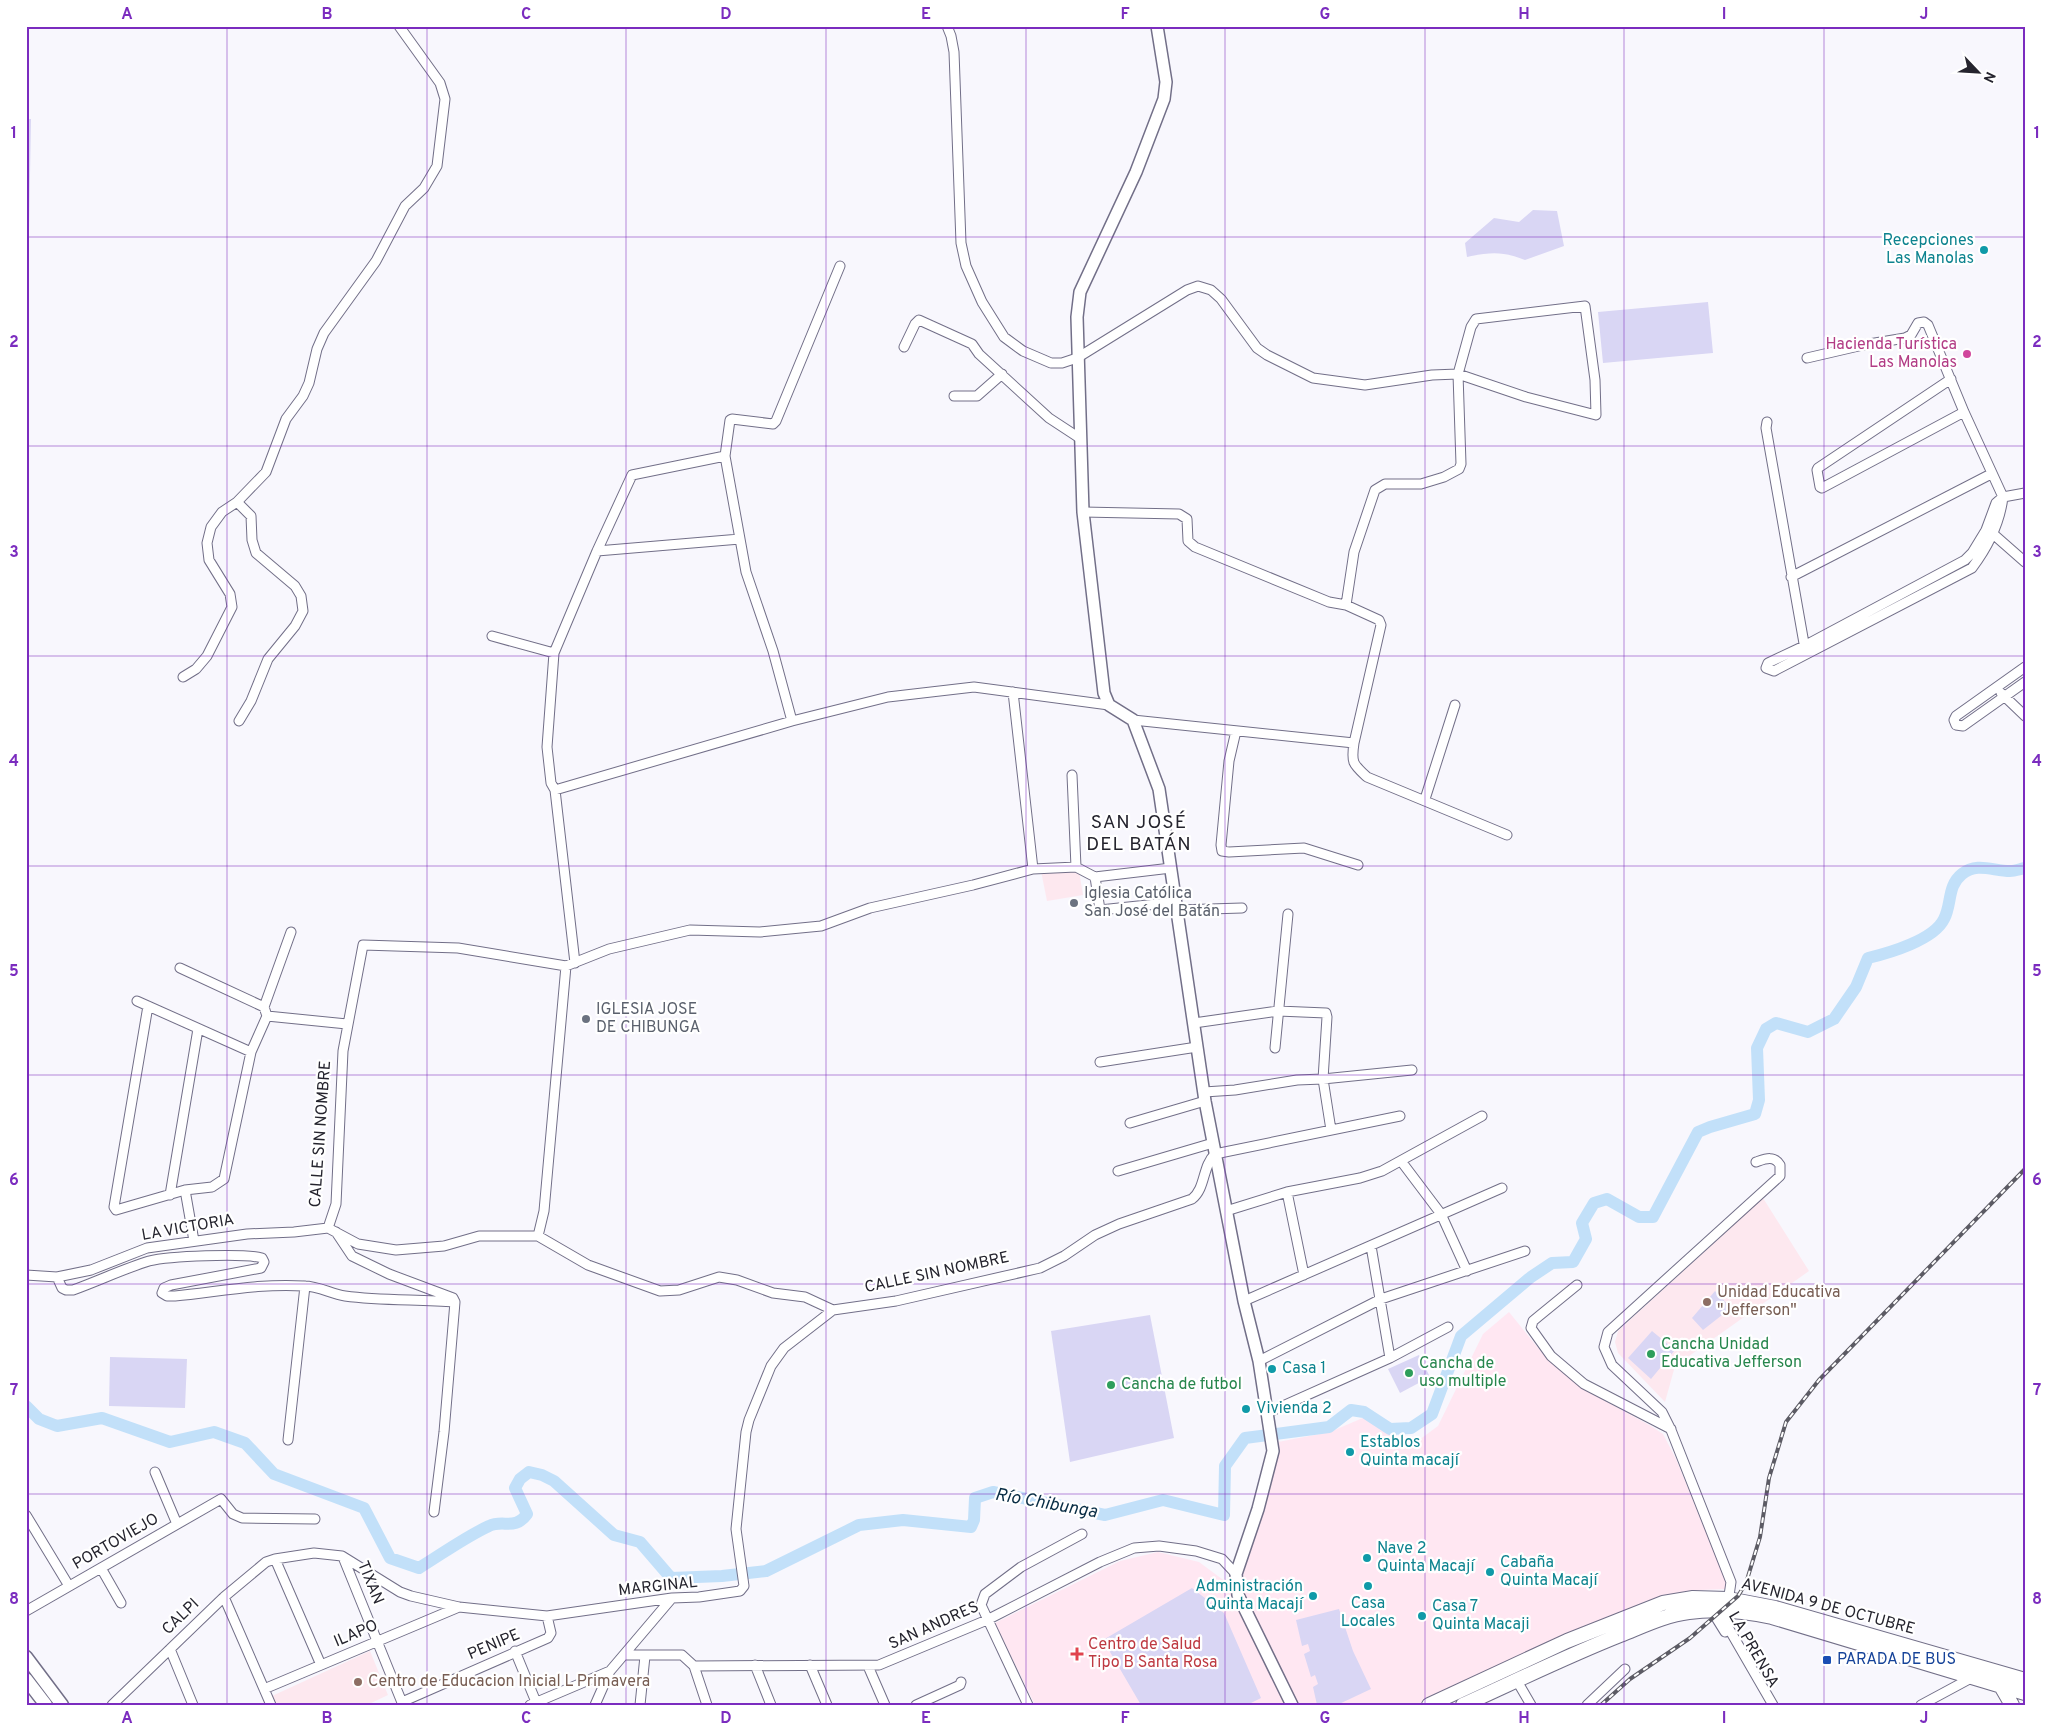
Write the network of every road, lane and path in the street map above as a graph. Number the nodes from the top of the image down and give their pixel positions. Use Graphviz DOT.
graph roads {
  1 [pos="399,26"];
  2 [pos="946,26"];
  3 [pos="1157,26"];
  4 [pos="840,266"];
  5 [pos="904,347"];
  6 [pos="1077,358"];
  7 [pos="1807,358"];
  8 [pos="1002,374"];
  9 [pos="1458,374"];
  10 [pos="1950,379"];
  11 [pos="954,396"];
  12 [pos="1964,412"];
  13 [pos="1767,422"];
  14 [pos="1081,439"];
  15 [pos="725,456"];
  16 [pos="1991,474"];
  17 [pos="2025,493"];
  18 [pos="2004,497"];
  19 [pos="237,502"];
  20 [pos="1083,512"];
  21 [pos="1992,533"];
  22 [pos="740,539"];
  23 [pos="597,551"];
  24 [pos="2025,562"];
  25 [pos="1791,577"];
  26 [pos="1346,605"];
  27 [pos="492,636"];
  28 [pos="1805,650"];
  29 [pos="554,654"];
  30 [pos="2025,667"];
  31 [pos="183,676"];
  32 [pos="2025,682"];
  33 [pos="1995,688"];
  34 [pos="1013,692"];
  35 [pos="2004,697"];
  36 [pos="1109,705"];
  37 [pos="1455,705"];
  38 [pos="2025,716"];
  39 [pos="1133,720"];
  40 [pos="239,721"];
  41 [pos="792,721"];
  42 [pos="1236,731"];
  43 [pos="1354,743"];
  44 [pos="1072,775"];
  45 [pos="555,790"];
  46 [pos="1425,800"];
  47 [pos="1507,836"];
  48 [pos="1358,865"];
  49 [pos="1076,867"];
  50 [pos="1171,868"];
  51 [pos="1032,869"];
  52 [pos="1094,877"];
  53 [pos="1176,906"];
  54 [pos="1242,908"];
  55 [pos="1288,914"];
  56 [pos="291,932"];
  57 [pos="571,965"];
  58 [pos="180,968"];
  59 [pos="137,1001"];
  60 [pos="148,1006"];
  61 [pos="264,1007"];
  62 [pos="1278,1011"];
  63 [pos="267,1016"];
  64 [pos="1194,1022"];
  65 [pos="347,1024"];
  66 [pos="198,1029"];
  67 [pos="1197,1047"];
  68 [pos="1275,1048"];
  69 [pos="251,1052"];
  70 [pos="1100,1062"];
  71 [pos="1412,1070"];
  72 [pos="1323,1079"];
  73 [pos="1205,1097"];
  74 [pos="1400,1116"];
  75 [pos="1482,1116"];
  76 [pos="1130,1123"];
  77 [pos="1331,1130"];
  78 [pos="1214,1149"];
  79 [pos="1401,1161"];
  80 [pos="1756,1162"];
  81 [pos="1118,1171"];
  82 [pos="1502,1188"];
  83 [pos="185,1190"];
  84 [pos="1287,1192"];
  85 [pos="170,1195"];
  86 [pos="1226,1211"];
  87 [pos="1441,1214"];
  88 [pos="332,1230"];
  89 [pos="538,1236"];
  90 [pos="194,1241"];
  91 [pos="1371,1246"];
  92 [pos="1525,1251"];
  93 [pos="1467,1271"];
  94 [pos="26,1275"];
  95 [pos="1304,1275"];
  96 [pos="57,1277"];
  97 [pos="1577,1285"];
  98 [pos="305,1286"];
  99 [pos="1381,1299"];
  100 [pos="1244,1301"];
  101 [pos="455,1302"];
  102 [pos="833,1310"];
  103 [pos="1448,1327"];
  104 [pos="1390,1358"];
  105 [pos="1259,1361"];
  106 [pos="1267,1413"];
  107 [pos="1671,1430"];
  108 [pos="288,1440"];
  109 [pos="155,1472"];
  110 [pos="434,1512"];
  111 [pos="26,1515"];
  112 [pos="315,1518"];
  113 [pos="177,1524"];
  114 [pos="1082,1534"];
  115 [pos="342,1556"];
  116 [pos="275,1558"];
  117 [pos="101,1568"];
  118 [pos="1236,1574"];
  119 [pos="69,1586"];
  120 [pos="224,1597"];
  121 [pos="672,1598"];
  122 [pos="121,1603"];
  123 [pos="459,1607"];
  124 [pos="1722,1607"];
  125 [pos="26,1611"];
  126 [pos="547,1616"];
  127 [pos="988,1620"];
  128 [pos="377,1641"];
  129 [pos="170,1649"];
  130 [pos="515,1651"];
  131 [pos="624,1655"];
  132 [pos="645,1656"];
  133 [pos="26,1657"];
  134 [pos="321,1665"];
  135 [pos="755,1665"];
  136 [pos="810,1665"];
  137 [pos="694,1666"];
  138 [pos="868,1666"];
  139 [pos="1625,1669"];
  140 [pos="610,1672"];
  141 [pos="1974,1677"];
  142 [pos="26,1679"];
  143 [pos="2025,1680"];
  144 [pos="1517,1681"];
  145 [pos="961,1682"];
  146 [pos="2001,1686"];
  147 [pos="264,1689"];
  148 [pos="2025,1693"];
  149 [pos="402,1703"];
  150 [pos="533,1704"];
  151 [pos="46,1705"];
  152 [pos="62,1705"];
  153 [pos="112,1705"];
  154 [pos="193,1705"];
  155 [pos="271,1705"];
  156 [pos="594,1705"];
  157 [pos="640,1705"];
  158 [pos="707,1705"];
  159 [pos="771,1705"];
  160 [pos="826,1705"];
  161 [pos="885,1705"];
  162 [pos="916,1705"];
  163 [pos="1028,1705"];
  164 [pos="1292,1705"];
  165 [pos="1429,1705"];
  166 [pos="1463,1705"];
  167 [pos="1531,1705"];
  168 [pos="1587,1705"];
  169 [pos="1767,1705"];
  170 [pos="1773,1705"];
  171 [pos="1921,1705"];
  172 [pos="2012,1705"];
  1 -- 19 [label="street"];
  2 -- 6 [label="street"];
  3 -- 6 [label="street"];
  4 -- 15 [label="street"];
  5 -- 8 [label="street"];
  6 -- 9 [label="street"];
  6 -- 14 [label="street"];
  7 -- 10 [label="street"];
  8 -- 11 [label="street"];
  8 -- 14 [label="street"];
  9 -- 9 [label="street"];
  9 -- 26 [label="street"];
  10 -- 12 [label="street"];
  10 -- 12 [label="street"];
  12 -- 16 [label="street"];
  13 -- 25 [label="street"];
  14 -- 20 [label="street"];
  15 -- 22 [label="street"];
  15 -- 23 [label="street"];
  16 -- 18 [label="street"];
  16 -- 25 [label="street"];
  17 -- 18 [label="street"];
  18 -- 21 [label="street"];
  18 -- 28 [label="street"];
  19 -- 31 [label="street"];
  19 -- 40 [label="street"];
  20 -- 26 [label="street"];
  20 -- 36 [label="street"];
  21 -- 24 [label="street"];
  21 -- 28 [label="street"];
  22 -- 23 [label="street"];
  22 -- 41 [label="street"];
  23 -- 29 [label="street"];
  25 -- 28 [label="street"];
  26 -- 43 [label="street"];
  27 -- 29 [label="street"];
  29 -- 45 [label="street"];
  30 -- 33 [label="street"];
  32 -- 35 [label="street"];
  33 -- 35 [label="street"];
  33 -- 35 [label="street"];
  34 -- 36 [label="street"];
  34 -- 41 [label="street"];
  34 -- 51 [label="street"];
  35 -- 38 [label="street"];
  36 -- 39 [label="street"];
  37 -- 46 [label="street"];
  39 -- 42 [label="street"];
  39 -- 50 [label="street"];
  41 -- 45 [label="street"];
  42 -- 43 [label="street"];
  42 -- 48 [label="street"];
  43 -- 46 [label="street"];
  44 -- 49 [label="street"];
  45 -- 57 [label="street"];
  46 -- 47 [label="street"];
  49 -- 51 [label="street"];
  49 -- 52 [label="street"];
  50 -- 52 [label="street"];
  50 -- 53 [label="street"];
  51 -- 57 [label="street"];
  52 -- 53 [label="street"];
  53 -- 54 [label="street"];
  53 -- 64 [label="street"];
  55 -- 62 [label="street"];
  56 -- 61 [label="street"];
  57 -- 65 [label="street, CALLE SIN NOMBRE"];
  57 -- 89 [label="street"];
  58 -- 61 [label="street"];
  59 -- 60 [label="street"];
  60 -- 66 [label="street"];
  60 -- 85 [label="street"];
  61 -- 63 [label="street"];
  62 -- 64 [label="street"];
  62 -- 68 [label="street"];
  62 -- 72 [label="street"];
  63 -- 65 [label="street"];
  63 -- 69 [label="street"];
  64 -- 67 [label="street"];
  65 -- 88 [label="street, CALLE SIN NOMBRE"];
  66 -- 69 [label="street"];
  66 -- 85 [label="street"];
  67 -- 70 [label="street"];
  67 -- 73 [label="street"];
  69 -- 83 [label="street"];
  71 -- 72 [label="street"];
  72 -- 73 [label="street"];
  72 -- 77 [label="street"];
  73 -- 76 [label="street"];
  73 -- 78 [label="street"];
  74 -- 77 [label="street"];
  75 -- 79 [label="street"];
  77 -- 78 [label="street"];
  78 -- 81 [label="street"];
  78 -- 86 [label="street"];
  78 -- 102 [label="street, CALLE SIN NOMBRE"];
  79 -- 84 [label="street"];
  79 -- 87 [label="street"];
  80 -- 107 [label="street"];
  82 -- 87 [label="street"];
  83 -- 85 [label="street"];
  83 -- 90 [label="street"];
  84 -- 86 [label="street"];
  84 -- 95 [label="street"];
  86 -- 100 [label="street"];
  87 -- 91 [label="street"];
  87 -- 93 [label="street"];
  88 -- 89 [label="street"];
  88 -- 90 [label="street, LA VICTORIA"];
  88 -- 101 [label="street"];
  89 -- 102 [label="street"];
  90 -- 96 [label="street, LA VICTORIA"];
  91 -- 95 [label="street"];
  91 -- 99 [label="street"];
  92 -- 93 [label="street"];
  93 -- 99 [label="street"];
  94 -- 96 [label="street, LA VICTORIA"];
  95 -- 100 [label="street"];
  96 -- 98 [label="street"];
  97 -- 107 [label="street"];
  98 -- 101 [label="street"];
  98 -- 108 [label="street"];
  99 -- 104 [label="street"];
  99 -- 105 [label="street"];
  100 -- 105 [label="street"];
  101 -- 110 [label="street"];
  102 -- 121 [label="street, MARGINAL"];
  103 -- 104 [label="street"];
  104 -- 106 [label="street"];
  105 -- 106 [label="street"];
  106 -- 118 [label="street"];
  107 -- 124 [label="street"];
  109 -- 113 [label="street"];
  111 -- 119 [label="street"];
  112 -- 113 [label="street, PORTOVIEJO"];
  113 -- 117 [label="street, PORTOVIEJO"];
  114 -- 127 [label="street"];
  115 -- 116 [label="street, MARGINAL"];
  115 -- 123 [label="street, MARGINAL"];
  115 -- 128 [label="street, TIXAN"];
  116 -- 120 [label="street, CALPI"];
  116 -- 134 [label="street"];
  117 -- 119 [label="street, PORTOVIEJO"];
  117 -- 122 [label="street"];
  118 -- 127 [label="street, SAN ANDRES"];
  118 -- 164 [label="street"];
  119 -- 125 [label="street, PORTOVIEJO"];
  120 -- 129 [label="street, CALPI"];
  120 -- 147 [label="street"];
  121 -- 126 [label="street, MARGINAL"];
  121 -- 131 [label="street"];
  123 -- 126 [label="street, MARGINAL"];
  123 -- 128 [label="street, ILAPO"];
  124 -- 141 [label="main road, AVENIDA 9 DE OCTUBRE"];
  124 -- 143 [label="main road, AVENIDA 9 DE OCTUBRE"];
  124 -- 144 [label="main road, AVENIDA 9 DE OCTUBRE"];
  124 -- 165 [label="main road, AVENIDA 9 DE OCTUBRE"];
  124 -- 169 [label="street, LA PRENSA"];
  124 -- 170 [label="street, LA PRENSA"];
  126 -- 130 [label="street, PENIPE"];
  127 -- 138 [label="street, SAN ANDRES"];
  127 -- 163 [label="street"];
  128 -- 134 [label="street, ILAPO"];
  128 -- 149 [label="street, TIXAN"];
  129 -- 153 [label="street, CALPI"];
  129 -- 154 [label="street"];
  130 -- 149 [label="street, PENIPE"];
  130 -- 150 [label="street"];
  131 -- 132 [label="street, SAN ANDRES"];
  131 -- 140 [label="street"];
  132 -- 137 [label="street, SAN ANDRES"];
  132 -- 157 [label="street"];
  133 -- 152 [label="main road"];
  134 -- 147 [label="street, ILAPO"];
  135 -- 136 [label="street, SAN ANDRES"];
  135 -- 137 [label="street, SAN ANDRES"];
  135 -- 159 [label="street"];
  136 -- 138 [label="street, SAN ANDRES"];
  136 -- 160 [label="street"];
  137 -- 158 [label="street"];
  138 -- 161 [label="street"];
  139 -- 168 [label="street"];
  140 -- 150 [label="street"];
  140 -- 156 [label="street"];
  141 -- 146 [label="main road, AVENIDA 9 DE OCTUBRE"];
  141 -- 171 [label="street"];
  142 -- 151 [label="main road"];
  144 -- 166 [label="main road, AVENIDA 9 DE OCTUBRE"];
  144 -- 167 [label="street"];
  145 -- 162 [label="street"];
  146 -- 148 [label="main road, AVENIDA 9 DE OCTUBRE"];
  146 -- 172 [label="main road"];
  147 -- 155 [label="street"];
}
